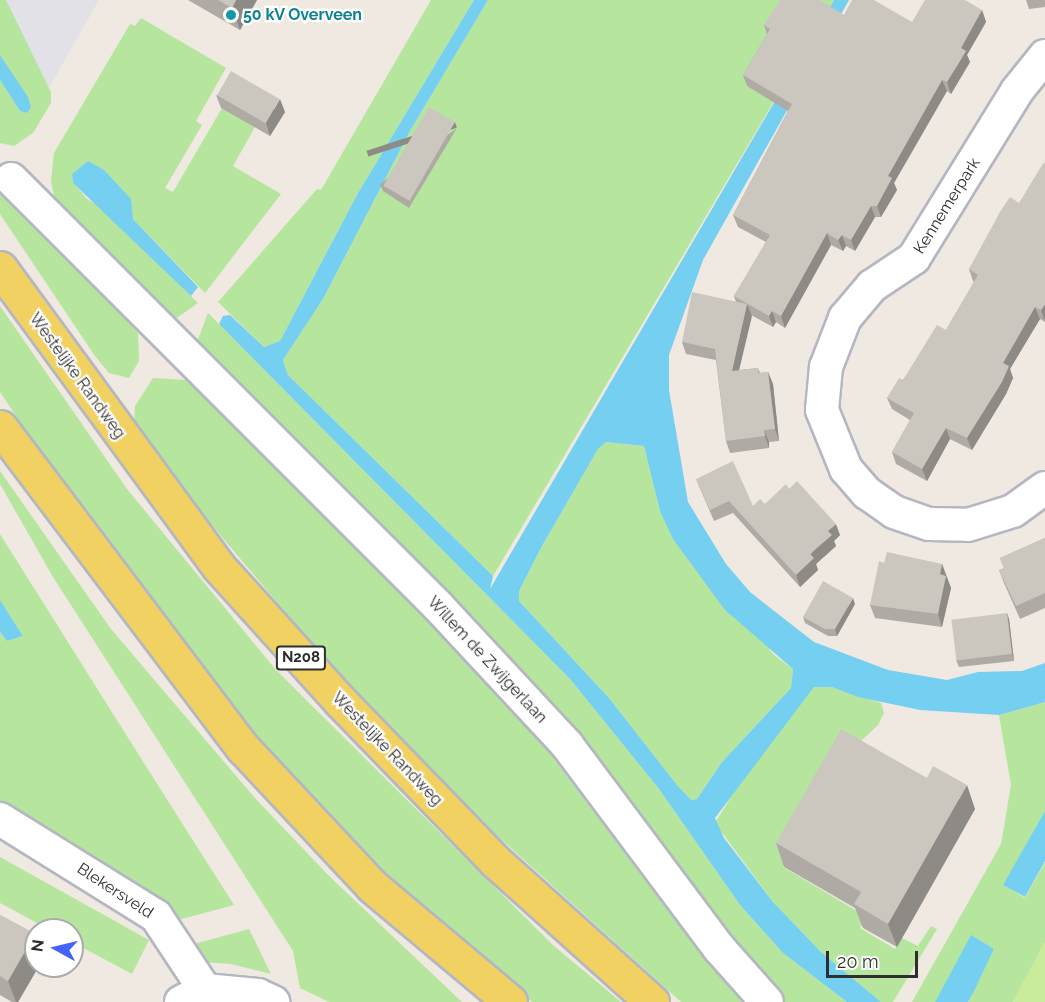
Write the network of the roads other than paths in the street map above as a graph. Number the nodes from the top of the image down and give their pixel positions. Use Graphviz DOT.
graph roads {
  1 [pos="1045,56"];
  2 [pos="10,179"];
  3 [pos="0,268"];
  4 [pos="0,426"];
  5 [pos="1045,488"];
  6 [pos="0,819"];
  7 [pos="193,996"];
  8 [pos="273,1002"];
  9 [pos="510,1002"];
  10 [pos="652,1002"];
  11 [pos="767,1002"];
  1 -- 5 [label="street, Kennemerpark"];
  2 -- 11 [label="street, Willem de Zwijgerlaan"];
  3 -- 10 [label="main road, Westelijke Randweg / N208"];
  4 -- 9 [label="main road"];
  6 -- 7 [label="street, Blekersveld"];
  7 -- 8 [label="street"];
}
